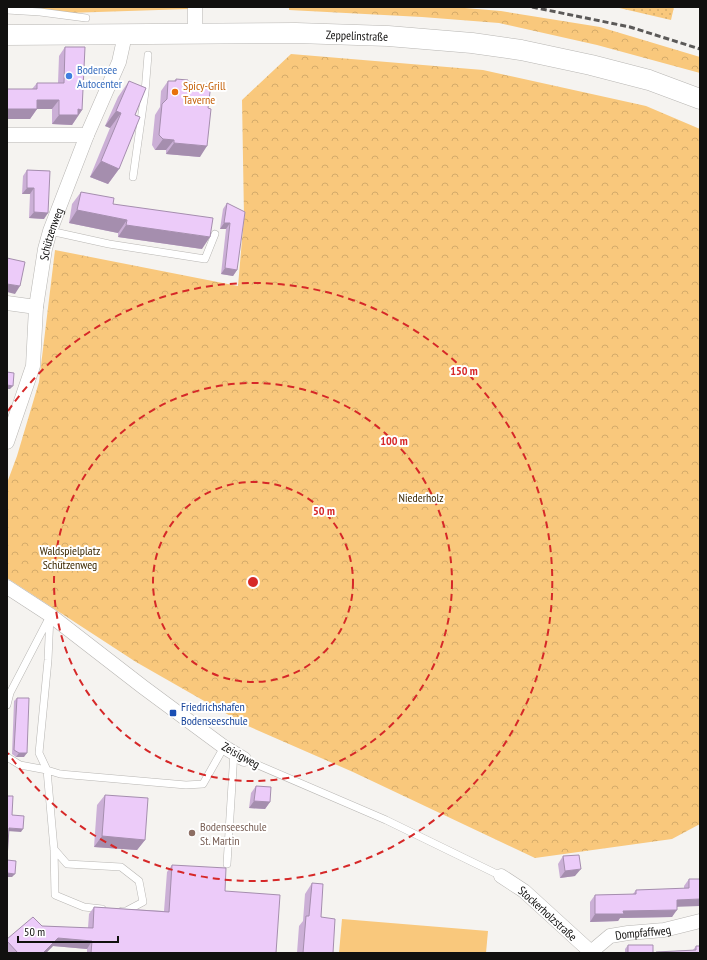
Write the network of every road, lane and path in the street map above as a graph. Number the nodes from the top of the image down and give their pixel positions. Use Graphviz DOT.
graph roads {
  1 [pos="195,7"];
  2 [pos="7,10"];
  3 [pos="86,18"];
  4 [pos="195,33"];
  5 [pos="123,34"];
  6 [pos="7,35"];
  7 [pos="148,54"];
  8 [pos="700,99"];
  9 [pos="7,135"];
  10 [pos="87,135"];
  11 [pos="133,177"];
  12 [pos="50,231"];
  13 [pos="215,234"];
  14 [pos="7,303"];
  15 [pos="36,307"];
  16 [pos="7,442"];
  17 [pos="7,587"];
  18 [pos="50,615"];
  19 [pos="7,705"];
  20 [pos="234,753"];
  21 [pos="7,757"];
  22 [pos="47,770"];
  23 [pos="54,849"];
  24 [pos="227,864"];
  25 [pos="501,876"];
  26 [pos="700,921"];
  27 [pos="591,953"];
  1 -- 4 [label="street"];
  2 -- 3 [label="lane"];
  4 -- 5 [label="main road, Zeppelinstraße"];
  4 -- 8 [label="main road, Zeppelinstraße"];
  5 -- 6 [label="main road, Zeppelinstraße"];
  5 -- 10 [label="street, Schützenweg"];
  7 -- 11 [label="lane"];
  9 -- 10 [label="street"];
  10 -- 12 [label="street, Schützenweg"];
  12 -- 13 [label="lane"];
  12 -- 15 [label="street, Schützenweg"];
  14 -- 15 [label="street"];
  15 -- 16 [label="street, Schützenweg"];
  17 -- 18 [label="street, Zeisigweg"];
  18 -- 19 [label="lane"];
  18 -- 20 [label="street, Zeisigweg"];
  18 -- 22 [label="lane"];
  20 -- 22 [label="lane"];
  20 -- 24 [label="lane"];
  20 -- 25 [label="lane, Zeisigweg"];
  21 -- 22 [label="lane"];
  22 -- 23 [label="lane"];
  23 -- 23 [label="lane"];
  25 -- 27 [label="street, Stockerholzstraße"];
  26 -- 27 [label="street, Dompfaffweg"];
}
